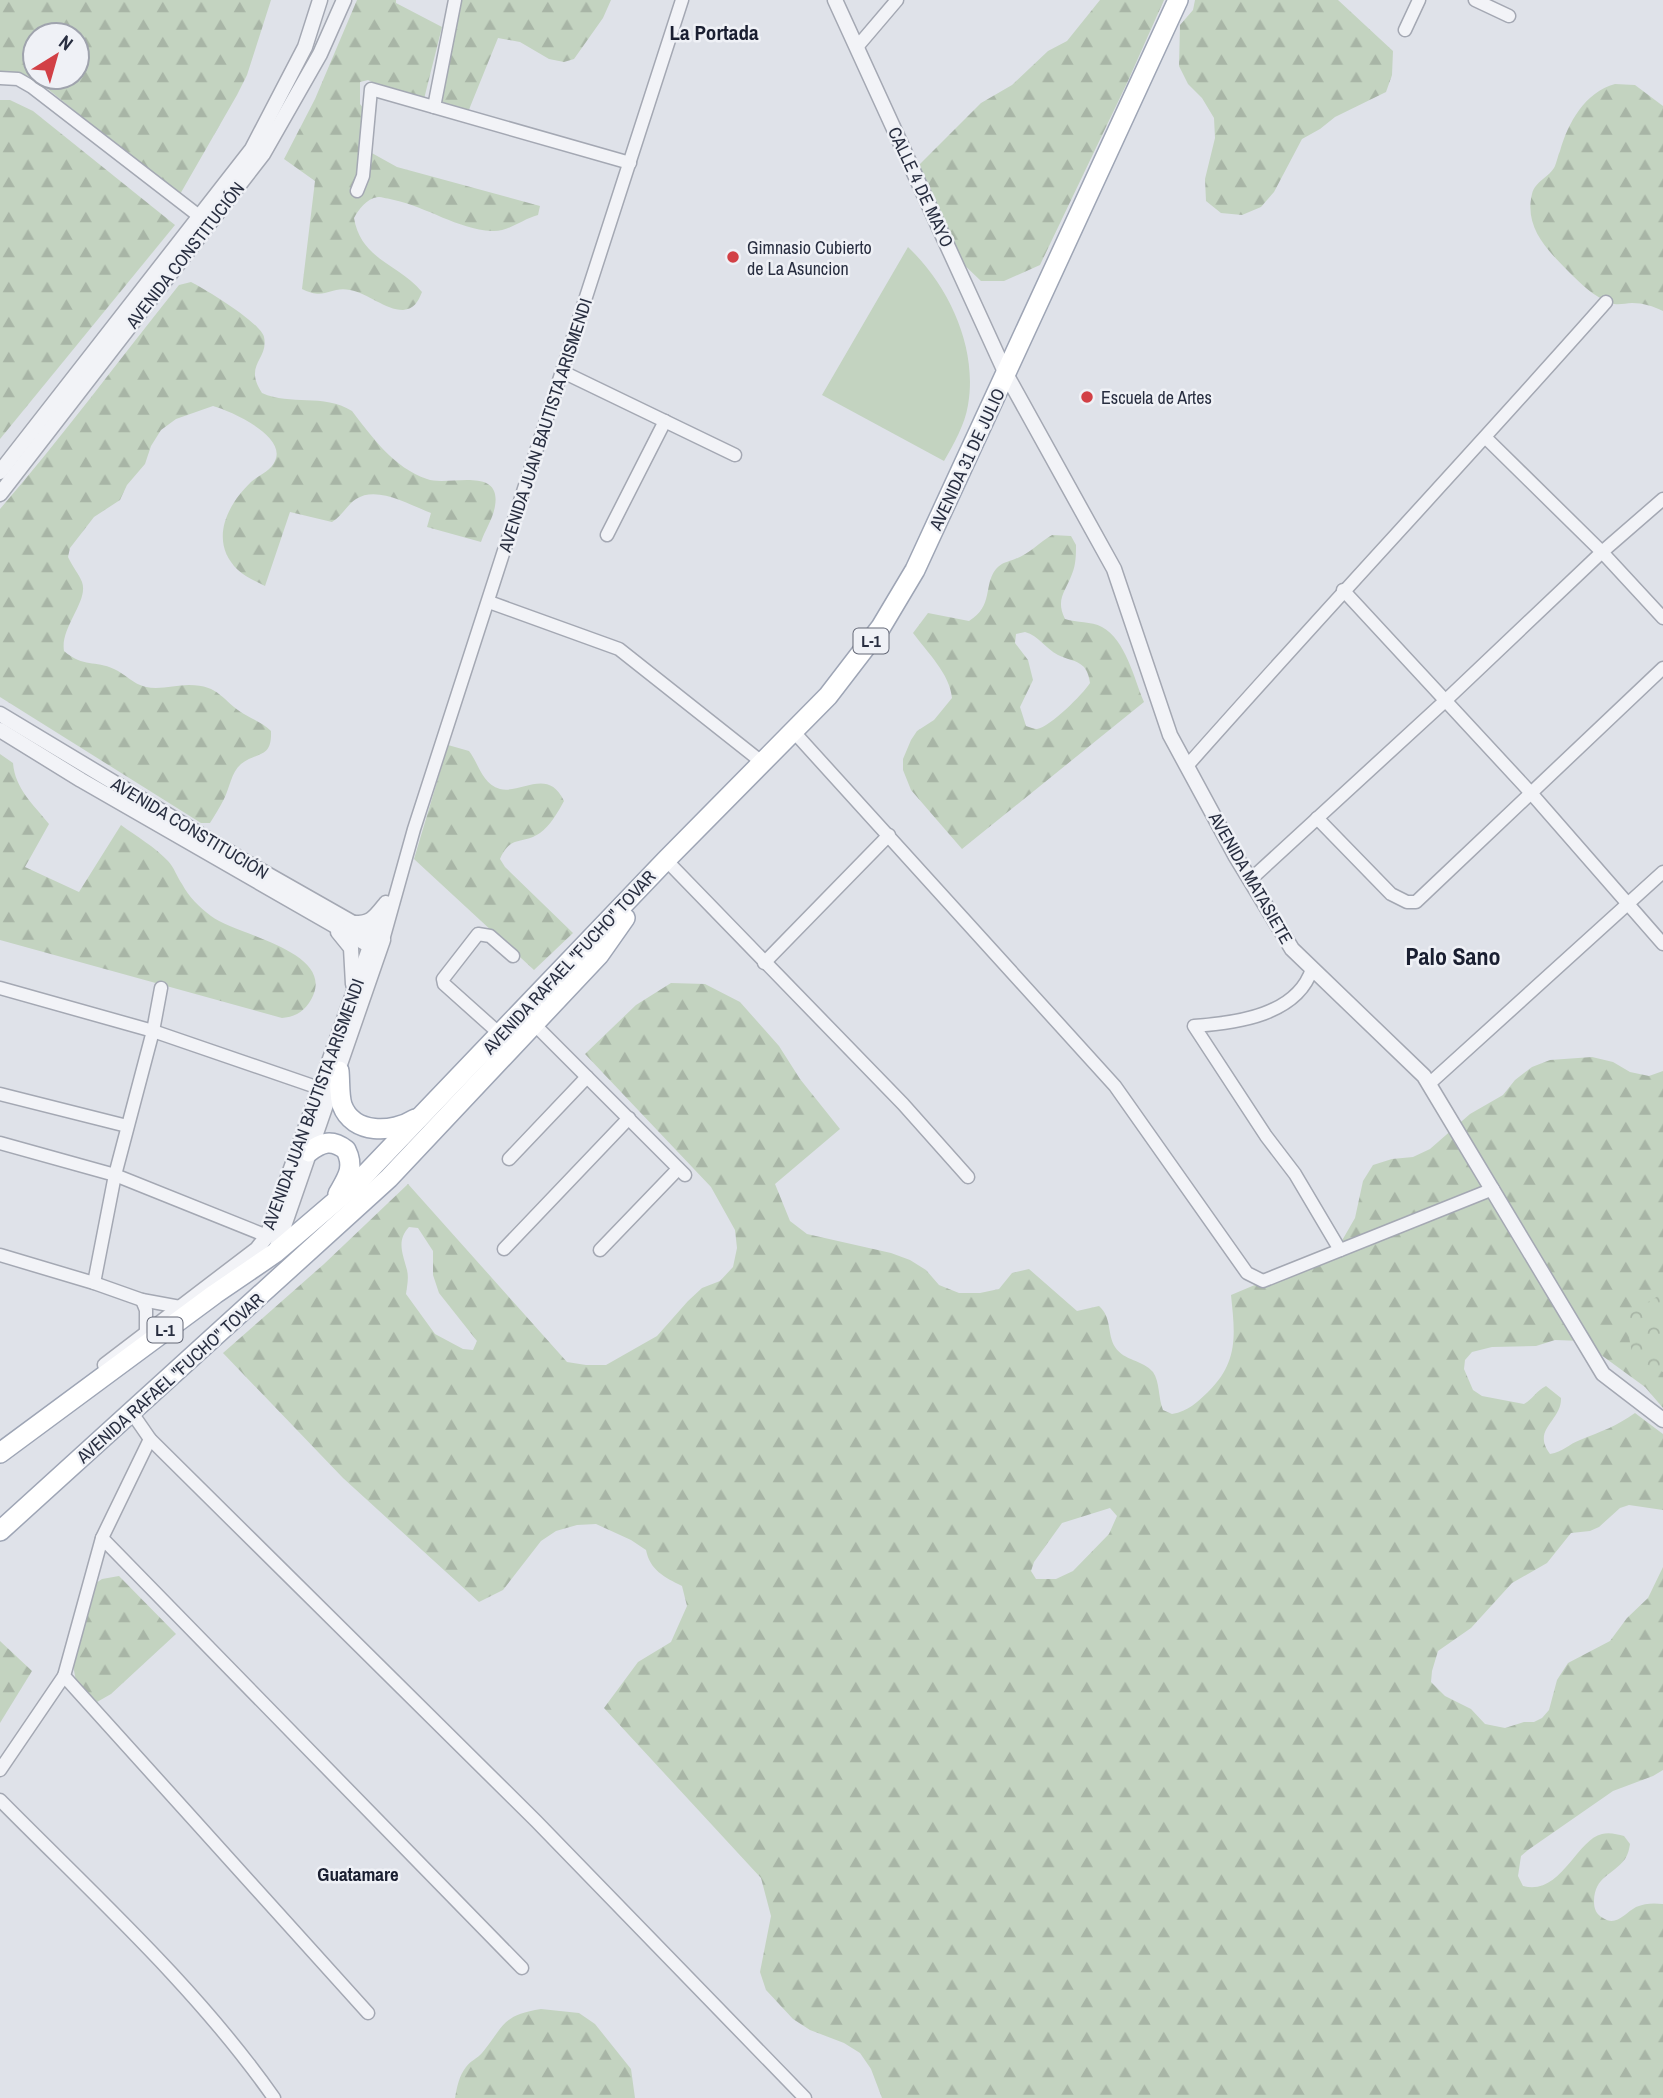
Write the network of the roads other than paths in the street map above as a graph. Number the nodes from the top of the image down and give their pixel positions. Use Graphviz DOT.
graph roads {
  1 [pos="320,0"];
  2 [pos="344,0"];
  3 [pos="455,0"];
  4 [pos="682,0"];
  5 [pos="835,0"];
  6 [pos="897,0"];
  7 [pos="1178,0"];
  8 [pos="1419,0"];
  9 [pos="1475,0"];
  10 [pos="1508,16"];
  11 [pos="1405,30"];
  12 [pos="857,47"];
  13 [pos="0,79"];
  14 [pos="433,107"];
  15 [pos="630,163"];
  16 [pos="357,191"];
  17 [pos="199,216"];
  18 [pos="1606,302"];
  19 [pos="563,372"];
  20 [pos="1006,374"];
  21 [pos="665,421"];
  22 [pos="1486,438"];
  23 [pos="735,455"];
  24 [pos="0,472"];
  25 [pos="0,494"];
  26 [pos="1663,499"];
  27 [pos="607,535"];
  28 [pos="1602,552"];
  29 [pos="1343,590"];
  30 [pos="489,602"];
  31 [pos="1663,618"];
  32 [pos="1663,668"];
  33 [pos="1445,701"];
  34 [pos="0,714"];
  35 [pos="0,730"];
  36 [pos="794,732"];
  37 [pos="763,763"];
  38 [pos="1187,766"];
  39 [pos="1531,793"];
  40 [pos="1317,818"];
  41 [pos="889,835"];
  42 [pos="408,850"];
  43 [pos="666,860"];
  44 [pos="1663,872"];
  45 [pos="1250,880"];
  46 [pos="386,903"];
  47 [pos="1628,903"];
  48 [pos="330,923"];
  49 [pos="351,923"];
  50 [pos="377,943"];
  51 [pos="1663,944"];
  52 [pos="513,956"];
  53 [pos="764,962"];
  54 [pos="1312,969"];
  55 [pos="0,988"];
  56 [pos="162,988"];
  57 [pos="354,990"];
  58 [pos="534,1024"];
  59 [pos="153,1031"];
  60 [pos="501,1034"];
  61 [pos="339,1072"];
  62 [pos="587,1077"];
  63 [pos="1429,1084"];
  64 [pos="319,1088"];
  65 [pos="0,1094"];
  66 [pos="428,1111"];
  67 [pos="629,1118"];
  68 [pos="127,1126"];
  69 [pos="0,1143"];
  70 [pos="309,1152"];
  71 [pos="509,1159"];
  72 [pos="115,1175"];
  73 [pos="968,1177"];
  74 [pos="1493,1189"];
  75 [pos="330,1209"];
  76 [pos="271,1244"];
  77 [pos="504,1249"];
  78 [pos="600,1250"];
  79 [pos="1340,1250"];
  80 [pos="0,1255"];
  81 [pos="93,1283"];
  82 [pos="142,1300"];
  83 [pos="254,1301"];
  84 [pos="180,1307"];
  85 [pos="146,1332"];
  86 [pos="69,1400"];
  87 [pos="132,1413"];
  88 [pos="1663,1420"];
  89 [pos="150,1439"];
  90 [pos="0,1453"];
  91 [pos="0,1531"];
  92 [pos="102,1538"];
  93 [pos="64,1676"];
  94 [pos="0,1770"];
  95 [pos="0,1800"];
  96 [pos="522,1968"];
  97 [pos="368,2012"];
  98 [pos="274,2098"];
  99 [pos="805,2098"];
  1 -- 17 [label="street, AVENIDA CONSTITUCIÓN"];
  2 -- 25 [label="street, AVENIDA CONSTITUCIÓN"];
  3 -- 14 [label="street"];
  4 -- 15 [label="street, AVENIDA JUAN BAUTISTA ARISMENDI / L-1"];
  5 -- 12 [label="street, CALLE 4 DE MAYO"];
  6 -- 12 [label="street"];
  7 -- 20 [label="main road, AVENIDA 31 DE JULIO / L-1"];
  8 -- 11 [label="street"];
  9 -- 10 [label="street"];
  12 -- 20 [label="street, CALLE 4 DE MAYO"];
  13 -- 17 [label="street"];
  14 -- 15 [label="street"];
  14 -- 16 [label="street"];
  15 -- 19 [label="street, AVENIDA JUAN BAUTISTA ARISMENDI / L-1"];
  17 -- 24 [label="street, AVENIDA CONSTITUCIÓN"];
  18 -- 22 [label="street"];
  19 -- 21 [label="street"];
  19 -- 30 [label="street, AVENIDA JUAN BAUTISTA ARISMENDI / L-1"];
  20 -- 36 [label="main road, AVENIDA 31 DE JULIO / L-1"];
  20 -- 38 [label="street, AVENIDA MATASIETE"];
  21 -- 23 [label="street"];
  21 -- 27 [label="street"];
  22 -- 28 [label="street"];
  22 -- 29 [label="street"];
  26 -- 28 [label="street"];
  28 -- 31 [label="street"];
  28 -- 33 [label="street"];
  29 -- 33 [label="street"];
  29 -- 38 [label="street"];
  30 -- 37 [label="street"];
  30 -- 42 [label="street, AVENIDA JUAN BAUTISTA ARISMENDI / L-1"];
  32 -- 39 [label="street"];
  33 -- 39 [label="street"];
  33 -- 40 [label="street"];
  34 -- 49 [label="street, AVENIDA CONSTITUCIÓN"];
  35 -- 48 [label="street, AVENIDA CONSTITUCIÓN / L-1"];
  36 -- 37 [label="main road, AVENIDA 31 DE JULIO / L-1"];
  36 -- 41 [label="street"];
  37 -- 43 [label="main road, AVENIDA 31 DE JULIO / L-1"];
  38 -- 45 [label="street, AVENIDA MATASIETE"];
  39 -- 40 [label="street"];
  39 -- 47 [label="street"];
  40 -- 45 [label="street"];
  41 -- 53 [label="street"];
  41 -- 79 [label="street"];
  42 -- 46 [label="street, AVENIDA JUAN BAUTISTA ARISMENDI / L-1"];
  42 -- 50 [label="street, AVENIDA JUAN BAUTISTA ARISMENDI / L-1"];
  43 -- 53 [label="street"];
  43 -- 58 [label="main road, AVENIDA RAFAEL \"FUCHO\" TOVAR / L-1"];
  43 -- 60 [label="main road, AVENIDA RAFAEL \"FUCHO\" TOVAR / L-1"];
  44 -- 47 [label="street"];
  45 -- 54 [label="street, AVENIDA MATASIETE"];
  46 -- 49 [label="street"];
  46 -- 50 [label="street, AVENIDA JUAN BAUTISTA ARISMENDI / L-1"];
  47 -- 51 [label="street"];
  47 -- 63 [label="street"];
  48 -- 50 [label="street, AVENIDA CONSTITUCIÓN / L-1"];
  48 -- 57 [label="street, L-1"];
  49 -- 50 [label="street, AVENIDA CONSTITUCIÓN"];
  50 -- 57 [label="street, AVENIDA JUAN BAUTISTA ARISMENDI / L-1"];
  50 -- 61 [label="street, AVENIDA JUAN BAUTISTA ARISMENDI / L-1"];
  52 -- 60 [label="street"];
  53 -- 73 [label="street"];
  54 -- 63 [label="street, AVENIDA MATASIETE"];
  54 -- 79 [label="street"];
  55 -- 59 [label="street"];
  56 -- 59 [label="street"];
  57 -- 64 [label="street, AVENIDA JUAN BAUTISTA ARISMENDI / L-1"];
  58 -- 62 [label="street"];
  58 -- 83 [label="main road, AVENIDA RAFAEL \"FUCHO\" TOVAR / L-1"];
  59 -- 64 [label="street"];
  59 -- 68 [label="street"];
  60 -- 66 [label="main road, AVENIDA RAFAEL \"FUCHO\" TOVAR / L-1"];
  61 -- 66 [label="main road"];
  61 -- 70 [label="street, AVENIDA JUAN BAUTISTA ARISMENDI / L-1"];
  62 -- 67 [label="street"];
  62 -- 71 [label="street"];
  63 -- 74 [label="street, AVENIDA MATASIETE"];
  64 -- 76 [label="street, AVENIDA JUAN BAUTISTA ARISMENDI / L-1"];
  65 -- 68 [label="street"];
  66 -- 75 [label="main road, AVENIDA RAFAEL \"FUCHO\" TOVAR / L-1"];
  67 -- 77 [label="street"];
  67 -- 78 [label="street"];
  68 -- 72 [label="street"];
  69 -- 72 [label="street"];
  70 -- 75 [label="main road, L-1"];
  70 -- 76 [label="street, AVENIDA JUAN BAUTISTA ARISMENDI / L-1"];
  72 -- 76 [label="street"];
  72 -- 81 [label="street"];
  74 -- 79 [label="street"];
  74 -- 88 [label="street, AVENIDA MATASIETE"];
  75 -- 76 [label="main road, AVENIDA RAFAEL \"FUCHO\" TOVAR / L-1"];
  76 -- 83 [label="main road"];
  76 -- 84 [label="street, AVENIDA JUAN BAUTISTA ARISMENDI / L-1"];
  76 -- 86 [label="main road, AVENIDA RAFAEL \"FUCHO\" TOVAR / L-1"];
  80 -- 81 [label="street"];
  81 -- 82 [label="street"];
  82 -- 84 [label="street"];
  82 -- 85 [label="street"];
  83 -- 87 [label="main road, AVENIDA RAFAEL \"FUCHO\" TOVAR / L-1"];
  84 -- 85 [label="street, AVENIDA JUAN BAUTISTA ARISMENDI / L-1"];
  85 -- 86 [label="street, AVENIDA JUAN BAUTISTA ARISMENDI / L-1"];
  86 -- 90 [label="main road, AVENIDA RAFAEL \"FUCHO\" TOVAR / L-1"];
  87 -- 89 [label="street"];
  87 -- 91 [label="main road, AVENIDA RAFAEL \"FUCHO\" TOVAR / L-1"];
  89 -- 92 [label="street"];
  89 -- 99 [label="street"];
  92 -- 93 [label="street"];
  92 -- 96 [label="street"];
  93 -- 94 [label="street"];
  93 -- 97 [label="street"];
  95 -- 98 [label="street"];
}
